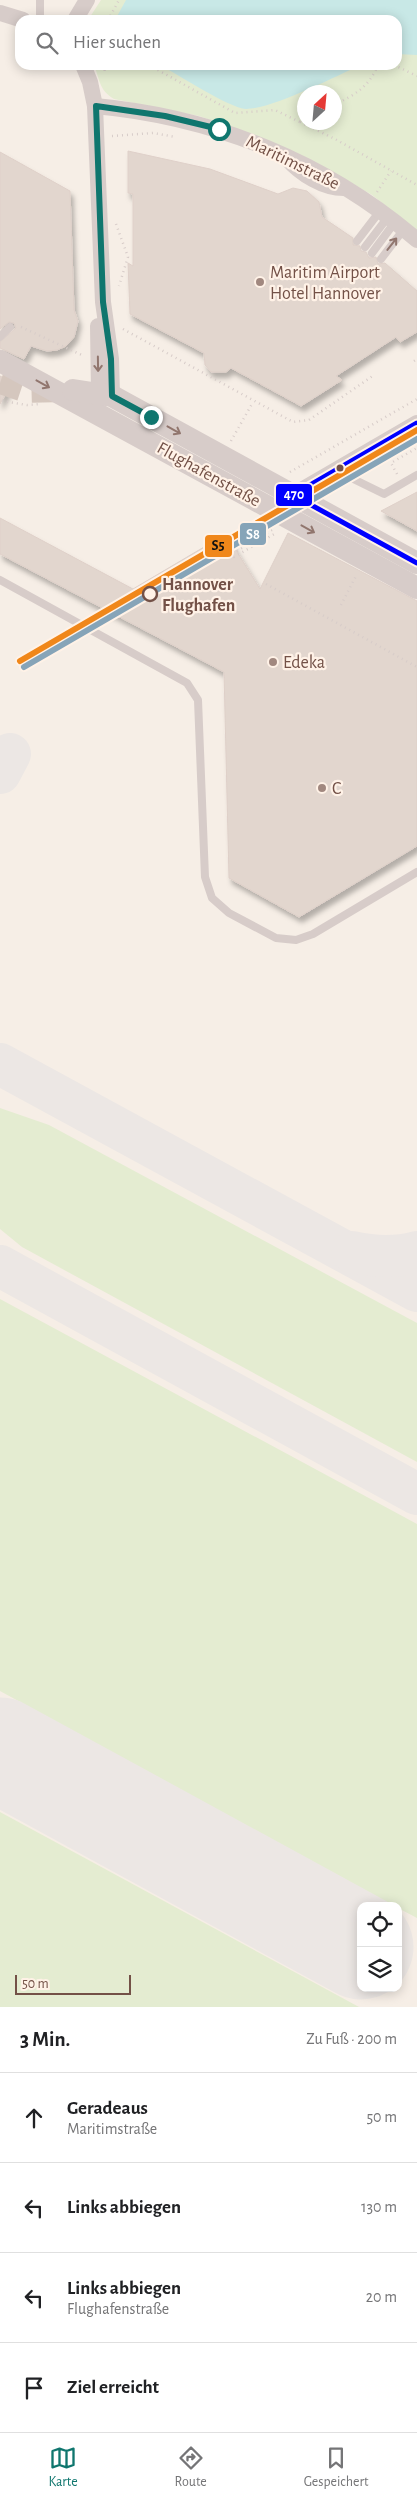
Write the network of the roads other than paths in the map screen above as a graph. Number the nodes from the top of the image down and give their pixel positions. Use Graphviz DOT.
graph roads {
  1 [pos="40,0"];
  2 [pos="87,0"];
  3 [pos="0,13"];
  4 [pos="40,15"];
  5 [pos="78,15"];
  6 [pos="15,18"];
  7 [pos="85,70"];
  8 [pos="96,106"];
  9 [pos="392,220"];
  10 [pos="417,240"];
  11 [pos="357,241"];
  12 [pos="366,247"];
  13 [pos="372,252"];
  14 [pos="381,259"];
  15 [pos="10,327"];
  16 [pos="0,337"];
  17 [pos="0,361"];
  18 [pos="73,390"];
  19 [pos="105,394"];
  20 [pos="417,423"];
  21 [pos="335,470"];
  22 [pos="417,475"];
  23 [pos="287,486"];
  24 [pos="417,563"];
  25 [pos="0,580"];
  26 [pos="417,588"];
  27 [pos="417,872"];
  1 -- 4 [label="lane"];
  2 -- 5 [label="street"];
  3 -- 6 [label="street"];
  7 -- 8 [label="street"];
  8 -- 9 [label="street, Maritimstraße"];
  8 -- 19 [label="street"];
  9 -- 10 [label="street, Maritimstraße"];
  9 -- 11 [label="lane"];
  9 -- 12 [label="lane"];
  9 -- 13 [label="lane"];
  14 -- 9 [label="lane, one-way"];
  15 -- 16 [label="lane"];
  17 -- 26 [label="main road, Flughafenstraße, one-way"];
  18 -- 19 [label="main road, Flughafenstraße"];
  19 -- 23 [label="main road, Flughafenstraße, one-way"];
  20 -- 21 [label="street"];
  21 -- 22 [label="lane"];
  21 -- 23 [label="street"];
  23 -- 24 [label="main road, Flughafenstraße"];
  25 -- 27 [label="lane"];
}
